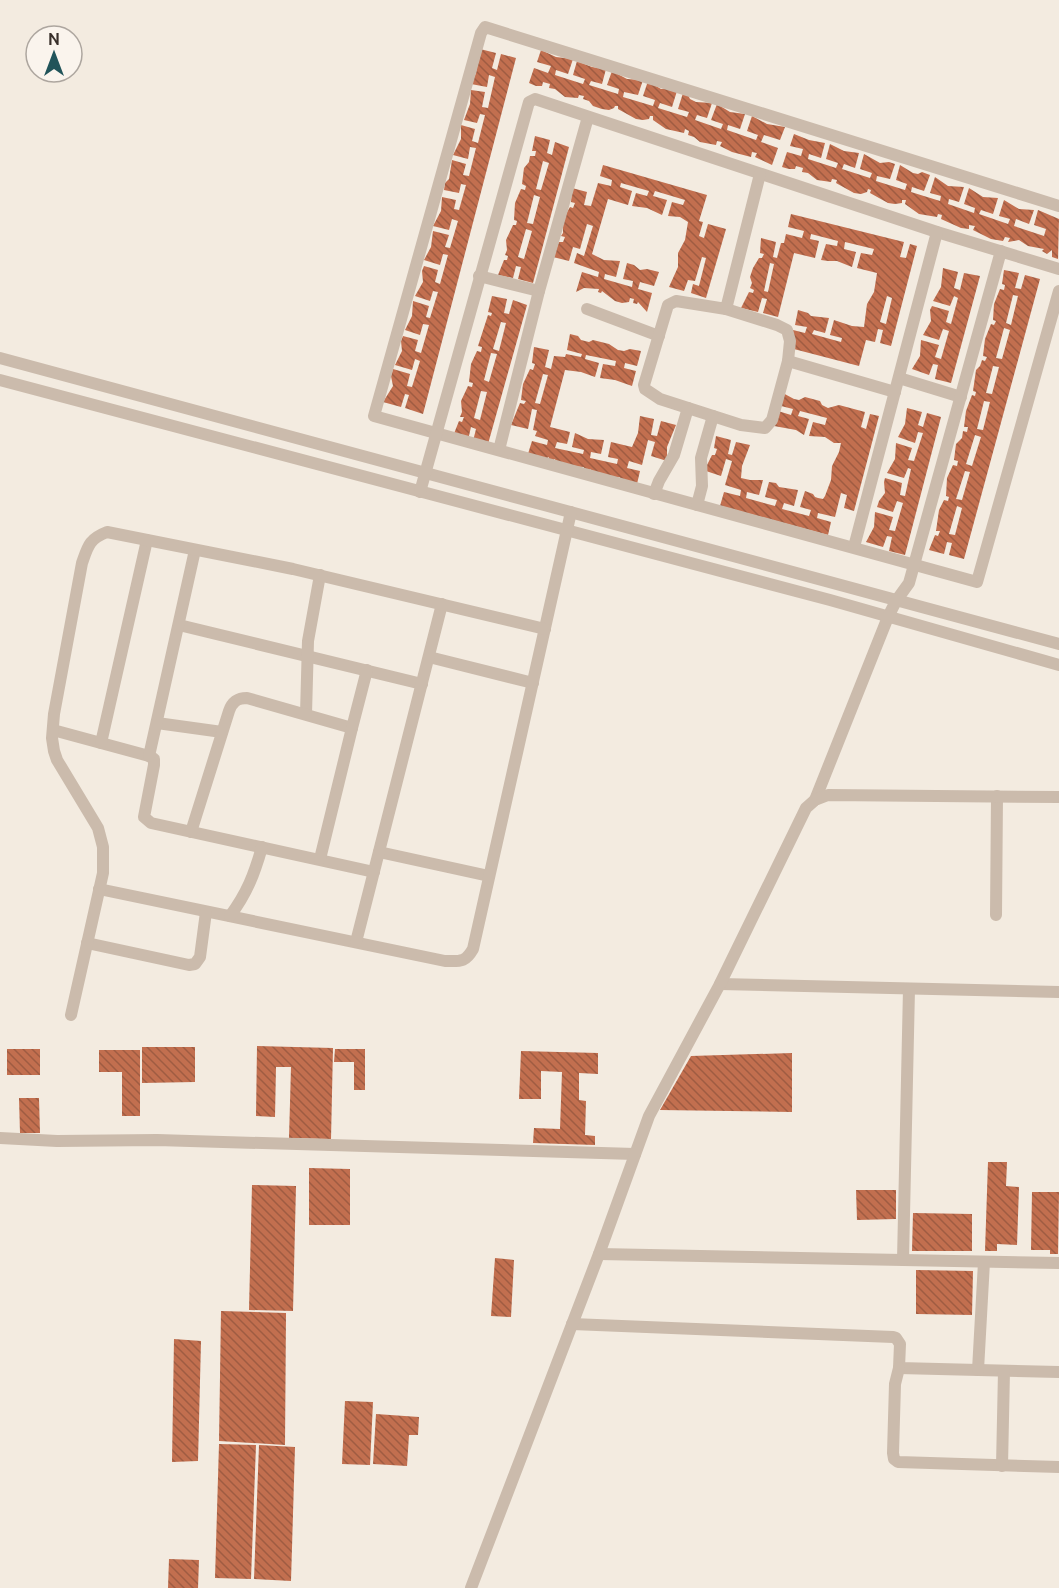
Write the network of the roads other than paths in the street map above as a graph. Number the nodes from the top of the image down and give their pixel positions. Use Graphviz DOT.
graph roads {
  1 [pos="588,117"];
  2 [pos="760,174"];
  3 [pos="1059,206"];
  4 [pos="937,232"];
  5 [pos="1001,251"];
  6 [pos="1059,270"];
  7 [pos="479,276"];
  8 [pos="539,291"];
  9 [pos="1059,291"];
  10 [pos="587,309"];
  11 [pos="726,309"];
  12 [pos="659,336"];
  13 [pos="0,358"];
  14 [pos="788,361"];
  15 [pos="898,378"];
  16 [pos="0,380"];
  17 [pos="895,392"];
  18 [pos="961,397"];
  19 [pos="688,408"];
  20 [pos="713,416"];
  21 [pos="435,433"];
  22 [pos="499,450"];
  23 [pos="424,472"];
  24 [pos="420,492"];
  25 [pos="654,494"];
  26 [pos="697,505"];
  27 [pos="571,512"];
  28 [pos="566,530"];
  29 [pos="147,540"];
  30 [pos="854,547"];
  31 [pos="195,550"];
  32 [pos="915,564"];
  33 [pos="320,575"];
  34 [pos="896,601"];
  35 [pos="442,604"];
  36 [pos="888,617"];
  37 [pos="179,625"];
  38 [pos="545,629"];
  39 [pos="1059,644"];
  40 [pos="308,655"];
  41 [pos="429,657"];
  42 [pos="1059,665"];
  43 [pos="367,670"];
  44 [pos="533,683"];
  45 [pos="422,684"];
  46 [pos="306,714"];
  47 [pos="157,723"];
  48 [pos="352,728"];
  49 [pos="53,730"];
  50 [pos="222,732"];
  51 [pos="101,743"];
  52 [pos="149,756"];
  53 [pos="998,796"];
  54 [pos="1059,797"];
  55 [pos="815,800"];
  56 [pos="191,832"];
  57 [pos="262,847"];
  58 [pos="379,852"];
  59 [pos="320,859"];
  60 [pos="374,872"];
  61 [pos="489,876"];
  62 [pos="99,889"];
  63 [pos="206,912"];
  64 [pos="996,915"];
  65 [pos="230,916"];
  66 [pos="356,942"];
  67 [pos="87,943"];
  68 [pos="720,984"];
  69 [pos="909,989"];
  70 [pos="1059,993"];
  71 [pos="71,1015"];
  72 [pos="0,1138"];
  73 [pos="635,1154"];
  74 [pos="599,1254"];
  75 [pos="903,1260"];
  76 [pos="984,1262"];
  77 [pos="1059,1263"];
  78 [pos="572,1324"];
  79 [pos="899,1368"];
  80 [pos="978,1370"];
  81 [pos="1004,1371"];
  82 [pos="1059,1372"];
  83 [pos="1002,1466"];
  84 [pos="1059,1467"];
  85 [pos="471,1588"];
  1 -- 2 [label="street"];
  1 -- 7 [label="street"];
  1 -- 8 [label="street"];
  2 -- 4 [label="street"];
  2 -- 11 [label="street"];
  3 -- 21 [label="street"];
  4 -- 5 [label="street"];
  4 -- 15 [label="street"];
  5 -- 6 [label="street"];
  5 -- 18 [label="street"];
  7 -- 8 [label="street"];
  7 -- 21 [label="street"];
  8 -- 22 [label="street"];
  9 -- 32 [label="street"];
  10 -- 12 [label="street"];
  11 -- 12 [label="street"];
  11 -- 14 [label="street"];
  12 -- 19 [label="street"];
  13 -- 23 [label="street"];
  14 -- 17 [label="street"];
  14 -- 20 [label="street"];
  15 -- 17 [label="street"];
  15 -- 18 [label="street"];
  16 -- 24 [label="street"];
  17 -- 30 [label="street"];
  18 -- 32 [label="street"];
  19 -- 20 [label="street"];
  19 -- 25 [label="street"];
  20 -- 26 [label="street"];
  21 -- 22 [label="street"];
  21 -- 23 [label="street"];
  22 -- 25 [label="street"];
  23 -- 24 [label="street"];
  23 -- 27 [label="street"];
  24 -- 28 [label="street"];
  25 -- 26 [label="street"];
  26 -- 30 [label="street"];
  27 -- 28 [label="street"];
  27 -- 34 [label="street"];
  28 -- 36 [label="street"];
  28 -- 38 [label="street"];
  29 -- 31 [label="street"];
  29 -- 49 [label="street"];
  29 -- 51 [label="street"];
  30 -- 32 [label="street"];
  31 -- 33 [label="street"];
  31 -- 37 [label="street"];
  32 -- 34 [label="street"];
  33 -- 35 [label="street"];
  33 -- 40 [label="street"];
  34 -- 36 [label="street"];
  34 -- 39 [label="street"];
  35 -- 38 [label="street"];
  35 -- 41 [label="street"];
  36 -- 42 [label="street"];
  36 -- 55 [label="street"];
  37 -- 40 [label="street"];
  37 -- 47 [label="street"];
  38 -- 44 [label="street"];
  40 -- 43 [label="street"];
  40 -- 46 [label="street"];
  41 -- 44 [label="street"];
  41 -- 45 [label="street"];
  43 -- 45 [label="street"];
  43 -- 48 [label="street"];
  44 -- 61 [label="street"];
  45 -- 58 [label="street"];
  46 -- 48 [label="street"];
  46 -- 50 [label="street"];
  47 -- 50 [label="street"];
  47 -- 52 [label="street"];
  48 -- 59 [label="street"];
  49 -- 51 [label="street"];
  49 -- 62 [label="street"];
  50 -- 56 [label="street"];
  51 -- 52 [label="street"];
  52 -- 56 [label="street"];
  53 -- 54 [label="street"];
  53 -- 55 [label="street"];
  53 -- 64 [label="street"];
  55 -- 68 [label="street"];
  56 -- 57 [label="street"];
  57 -- 59 [label="street"];
  57 -- 65 [label="street"];
  58 -- 60 [label="street"];
  58 -- 61 [label="street"];
  59 -- 60 [label="street"];
  60 -- 66 [label="street"];
  61 -- 66 [label="street"];
  62 -- 63 [label="street"];
  62 -- 67 [label="street"];
  63 -- 65 [label="street"];
  63 -- 67 [label="street"];
  65 -- 66 [label="street"];
  67 -- 71 [label="street"];
  68 -- 69 [label="street"];
  68 -- 73 [label="street"];
  69 -- 70 [label="street"];
  69 -- 75 [label="street"];
  72 -- 73 [label="street"];
  73 -- 74 [label="street"];
  74 -- 75 [label="street"];
  74 -- 78 [label="street"];
  75 -- 76 [label="street"];
  76 -- 77 [label="street"];
  76 -- 80 [label="street"];
  78 -- 79 [label="street"];
  78 -- 85 [label="street"];
  79 -- 80 [label="street"];
  79 -- 83 [label="street"];
  80 -- 81 [label="street"];
  81 -- 82 [label="street"];
  81 -- 83 [label="street"];
  83 -- 84 [label="street"];
}
